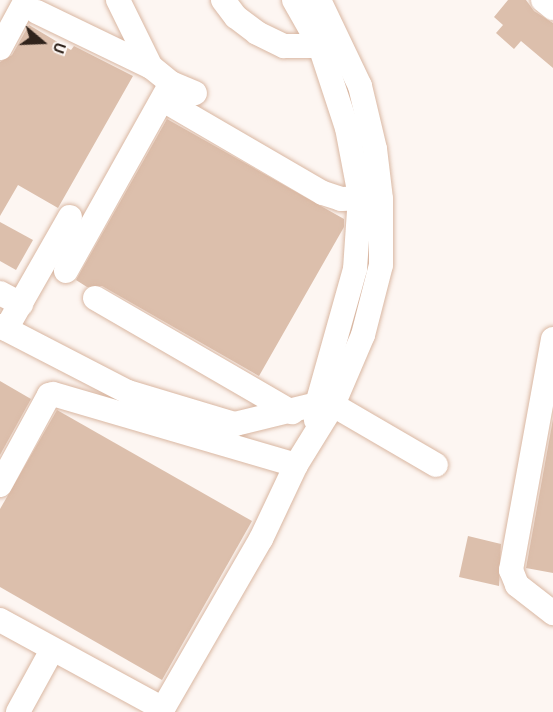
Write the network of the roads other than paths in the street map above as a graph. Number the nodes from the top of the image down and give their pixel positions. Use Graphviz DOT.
graph roads {
  1 [pos="118,0"];
  2 [pos="223,0"];
  3 [pos="294,0"];
  4 [pos="319,0"];
  5 [pos="543,0"];
  6 [pos="31,6"];
  7 [pos="553,8"];
  8 [pos="330,41"];
  9 [pos="0,48"];
  10 [pos="151,67"];
  11 [pos="167,91"];
  12 [pos="195,93"];
  13 [pos="371,197"];
  14 [pos="70,217"];
  15 [pos="66,271"];
  16 [pos="95,297"];
  17 [pos="11,299"];
  18 [pos="3,328"];
  19 [pos="553,339"];
  20 [pos="325,405"];
  21 [pos="292,412"];
  22 [pos="296,465"];
  23 [pos="436,465"];
  24 [pos="0,485"];
  25 [pos="553,614"];
  26 [pos="0,620"];
  27 [pos="52,650"];
  28 [pos="162,711"];
  29 [pos="18,712"];
  1 -- 10 [label="lane"];
  2 -- 8 [label="lane"];
  3 -- 8 [label="lane"];
  4 -- 8 [label="lane"];
  5 -- 7 [label="lane"];
  6 -- 9 [label="lane"];
  6 -- 10 [label="lane"];
  8 -- 13 [label="lane"];
  10 -- 11 [label="lane"];
  11 -- 12 [label="lane"];
  11 -- 13 [label="lane"];
  11 -- 15 [label="lane"];
  13 -- 20 [label="lane"];
  14 -- 17 [label="lane"];
  16 -- 21 [label="lane"];
  17 -- 18 [label="lane"];
  18 -- 21 [label="lane"];
  19 -- 25 [label="lane"];
  20 -- 21 [label="lane"];
  20 -- 22 [label="lane"];
  20 -- 23 [label="lane"];
  22 -- 24 [label="lane"];
  22 -- 28 [label="lane"];
  26 -- 27 [label="lane"];
  27 -- 28 [label="lane"];
  27 -- 29 [label="lane"];
}
